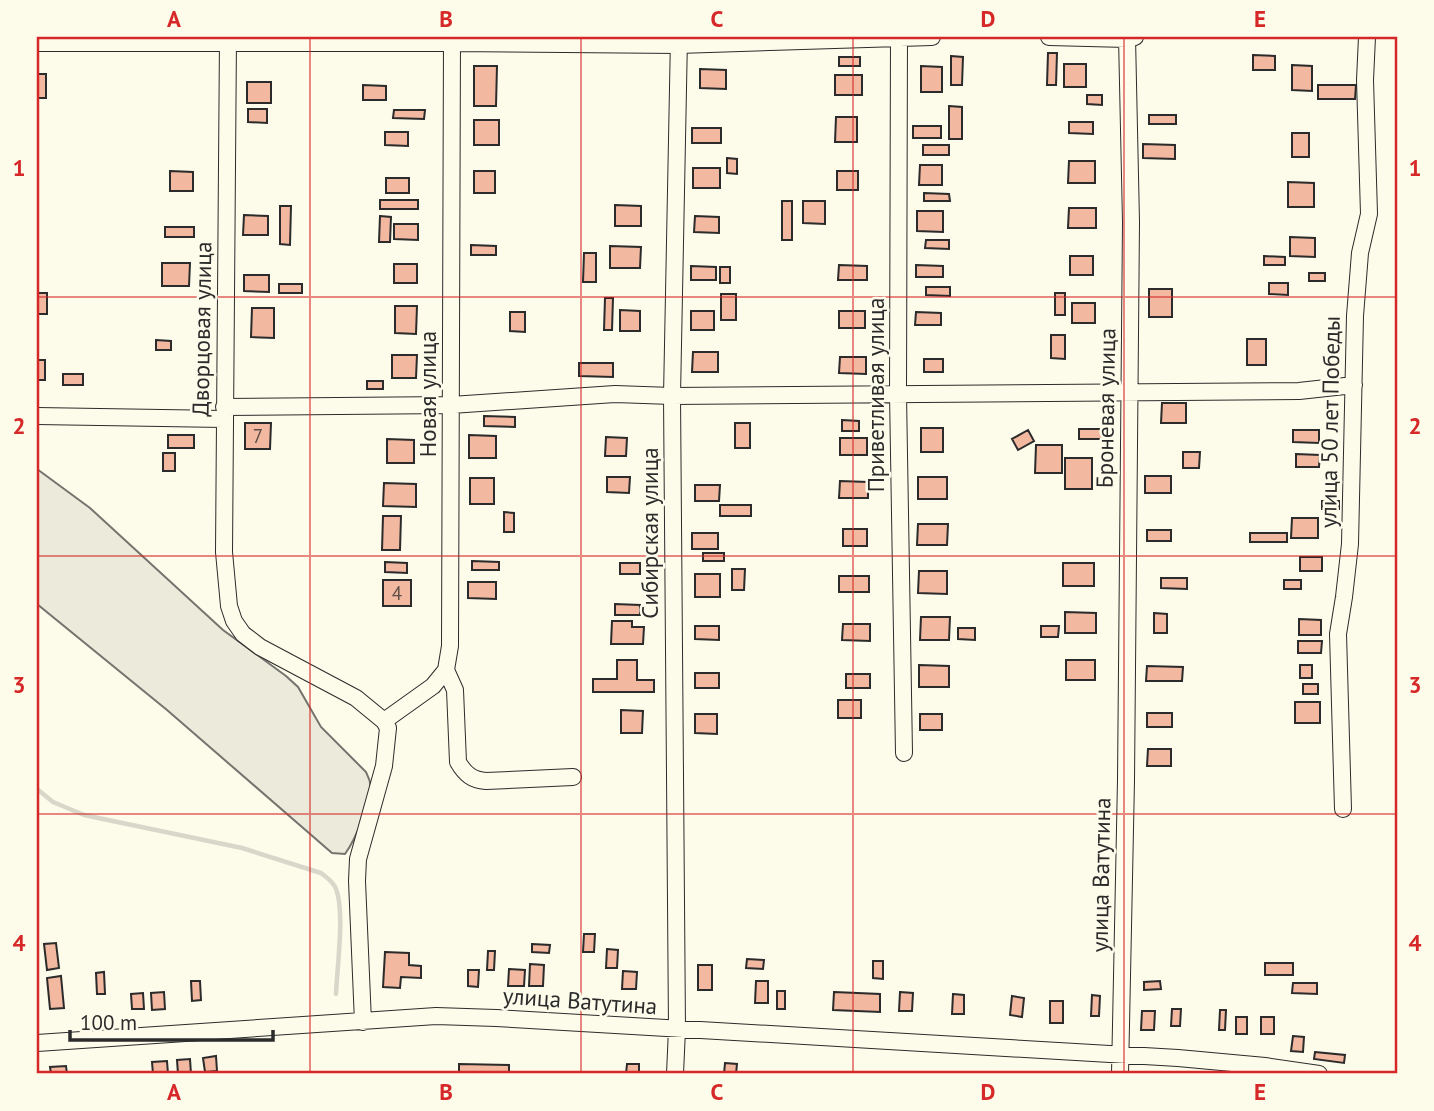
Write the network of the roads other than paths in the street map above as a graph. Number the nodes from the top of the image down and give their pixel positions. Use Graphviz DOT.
graph roads {
  1 [pos="932,37"];
  2 [pos="1049,37"];
  3 [pos="1130,37"];
  4 [pos="1367,37"];
  5 [pos="899,38"];
  6 [pos="228,40"];
  7 [pos="453,40"];
  8 [pos="678,41"];
  9 [pos="37,43"];
  10 [pos="1354,384"];
  11 [pos="1129,391"];
  12 [pos="898,394"];
  13 [pos="672,396"];
  14 [pos="451,405"];
  15 [pos="224,413"];
  16 [pos="37,416"];
  17 [pos="446,670"];
  18 [pos="384,720"];
  19 [pos="904,753"];
  20 [pos="573,777"];
  21 [pos="1126,780"];
  22 [pos="1343,809"];
  23 [pos="363,1022"];
  24 [pos="677,1029"];
  25 [pos="37,1043"];
  26 [pos="1121,1055"];
  27 [pos="675,1074"];
  28 [pos="1120,1074"];
  29 [pos="1319,1074"];
  1 -- 5 [label="street"];
  2 -- 3 [label="street"];
  3 -- 11 [label="street, Броневая улица"];
  4 -- 10 [label="street, улица 50 лет Победы"];
  5 -- 8 [label="street"];
  5 -- 12 [label="street, Приветливая улица"];
  6 -- 7 [label="street"];
  6 -- 9 [label="street"];
  6 -- 15 [label="street, Дворцовая улица"];
  7 -- 8 [label="street"];
  7 -- 14 [label="street, Новая улица"];
  8 -- 13 [label="street, Сибирская улица"];
  10 -- 11 [label="street"];
  10 -- 22 [label="street, улица 50 лет Победы"];
  11 -- 12 [label="street"];
  11 -- 21 [label="street, Броневая улица"];
  12 -- 13 [label="street"];
  12 -- 19 [label="street, Приветливая улица"];
  13 -- 14 [label="street"];
  13 -- 24 [label="street, Сибирская улица"];
  14 -- 15 [label="street"];
  14 -- 17 [label="street, Новая улица"];
  15 -- 16 [label="street"];
  15 -- 18 [label="street, Дворцовая улица"];
  17 -- 18 [label="street"];
  17 -- 20 [label="street"];
  18 -- 23 [label="street"];
  21 -- 26 [label="street, улица Ватутина"];
  23 -- 24 [label="street, улица Ватутина"];
  23 -- 25 [label="street, улица Ватутина"];
  24 -- 26 [label="street, улица Ватутина"];
  24 -- 27 [label="street, Сибирская улица"];
  26 -- 28 [label="street, улица Ватутина"];
  26 -- 29 [label="street, улица Ватутина"];
}
